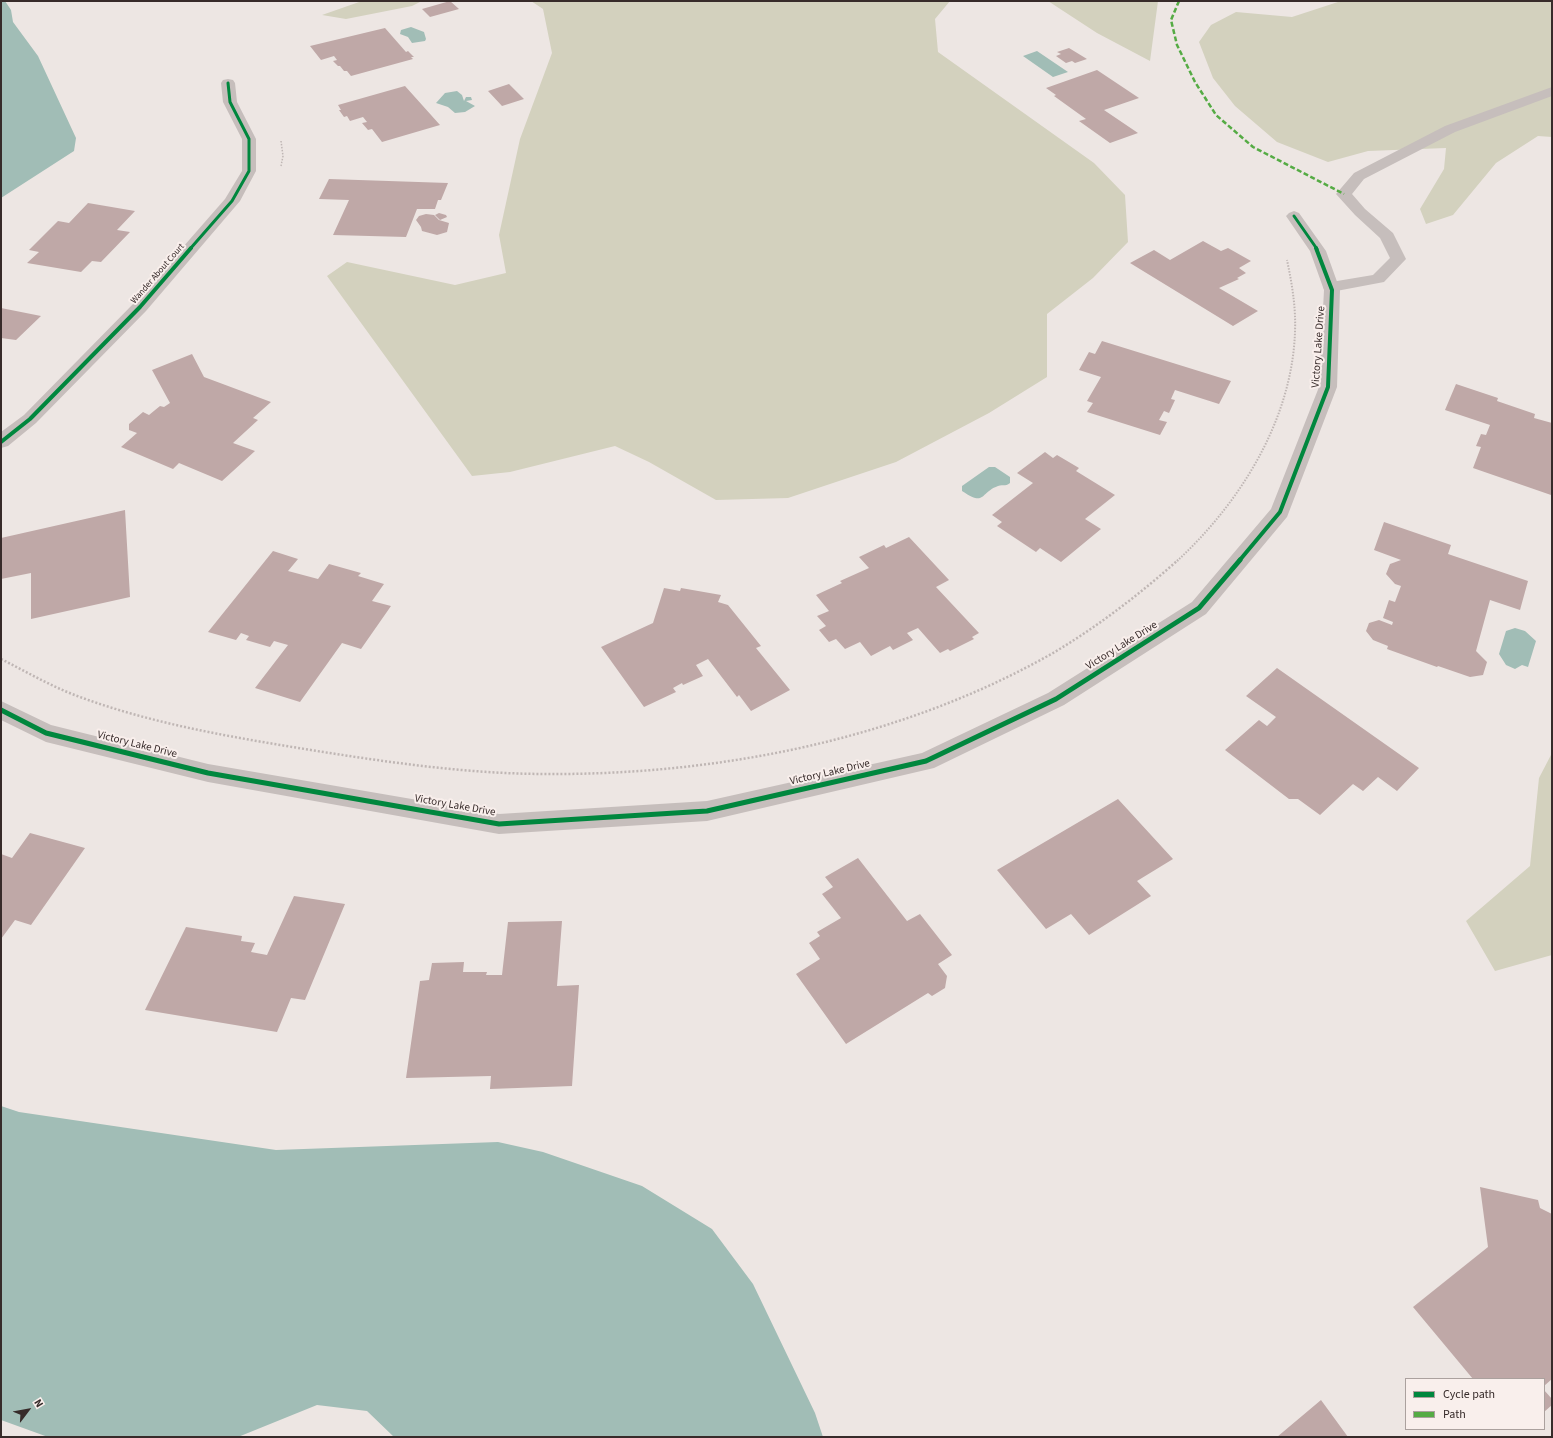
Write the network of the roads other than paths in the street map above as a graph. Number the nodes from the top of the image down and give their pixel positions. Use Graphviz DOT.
graph roads {
  1 [pos="228,83"];
  2 [pos="1552,91"];
  3 [pos="1294,216"];
  4 [pos="1331,287"];
  5 [pos="1,442"];
  6 [pos="1,710"];
  1 -- 5 [label="street, Wander About Court"];
  2 -- 4 [label="street"];
  3 -- 4 [label="street, Victory Lake Drive"];
  4 -- 6 [label="street, Victory Lake Drive"];
}
